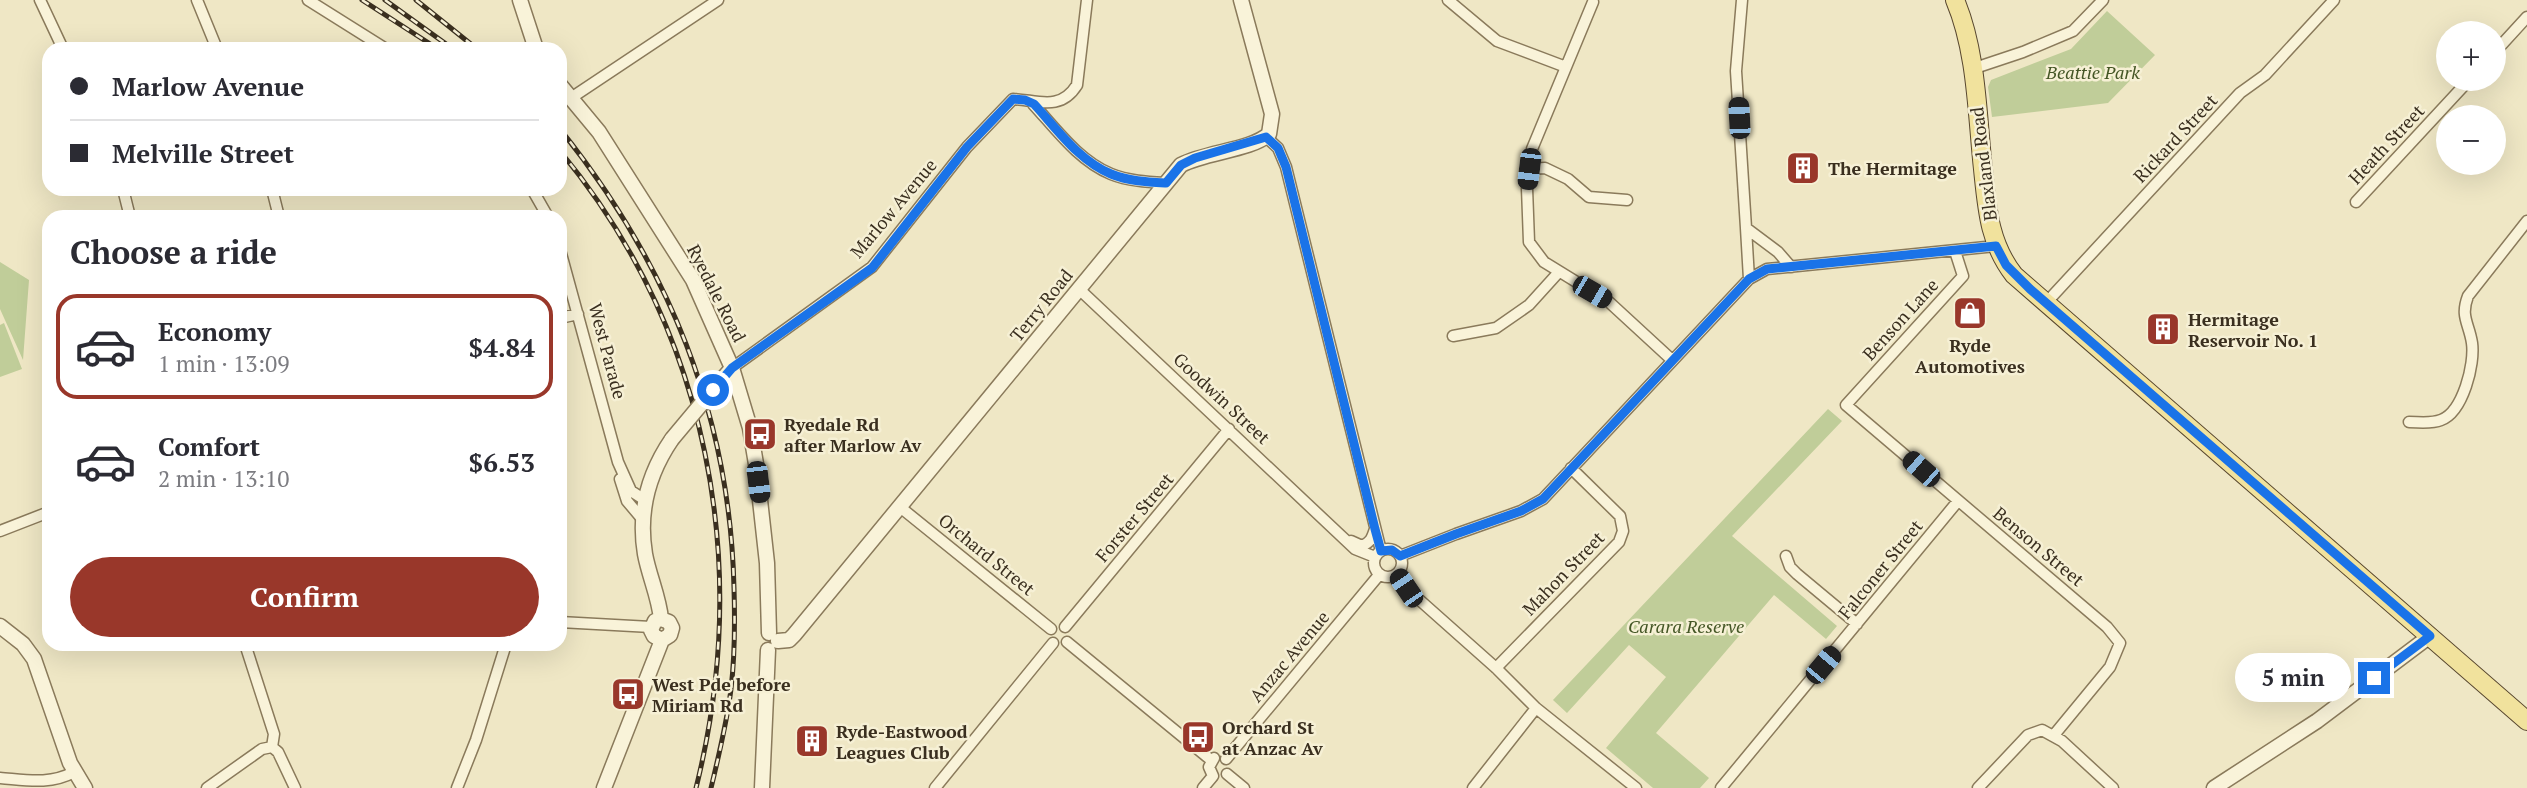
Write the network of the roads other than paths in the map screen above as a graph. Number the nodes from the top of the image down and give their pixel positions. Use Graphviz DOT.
graph roads {
  1 [pos="40,0"];
  2 [pos="197,0"];
  3 [pos="308,0"];
  4 [pos="520,0"];
  5 [pos="718,0"];
  6 [pos="1087,0"];
  7 [pos="1241,0"];
  8 [pos="1448,0"];
  9 [pos="1742,0"];
  10 [pos="1955,0"];
  11 [pos="2103,0"];
  12 [pos="2334,0"];
  13 [pos="1593,2"];
  14 [pos="2527,17"];
  15 [pos="2506,40"];
  16 [pos="60,42"];
  17 [pos="214,42"];
  18 [pos="375,42"];
  19 [pos="534,42"];
  20 [pos="1566,67"];
  21 [pos="1972,69"];
  22 [pos="2459,91"];
  23 [pos="567,93"];
  24 [pos="571,98"];
  25 [pos="1034,104"];
  26 [pos="1266,137"];
  27 [pos="1529,169"];
  28 [pos="1166,183"];
  29 [pos="1626,200"];
  30 [pos="2356,202"];
  31 [pos="2527,220"];
  32 [pos="1746,228"];
  33 [pos="1996,246"];
  34 [pos="1955,251"];
  35 [pos="1791,267"];
  36 [pos="1558,273"];
  37 [pos="567,275"];
  38 [pos="1749,279"];
  39 [pos="1079,289"];
  40 [pos="2045,303"];
  41 [pos="578,314"];
  42 [pos="567,316"];
  43 [pos="1453,336"];
  44 [pos="1672,360"];
  45 [pos="732,368"];
  46 [pos="713,390"];
  47 [pos="741,398"];
  48 [pos="1846,405"];
  49 [pos="2409,422"];
  50 [pos="1229,429"];
  51 [pos="618,462"];
  52 [pos="1571,468"];
  53 [pos="1958,501"];
  54 [pos="900,507"];
  55 [pos="644,510"];
  56 [pos="42,515"];
  57 [pos="1375,529"];
  58 [pos="0,531"];
  59 [pos="1340,533"];
  60 [pos="1378,554"];
  61 [pos="1400,556"];
  62 [pos="1786,556"];
  63 [pos="1397,574"];
  64 [pos="1379,575"];
  65 [pos="567,622"];
  66 [pos="656,623"];
  67 [pos="1857,624"];
  68 [pos="0,626"];
  69 [pos="1065,627"];
  70 [pos="1051,629"];
  71 [pos="2430,636"];
  72 [pos="772,641"];
  73 [pos="1067,642"];
  74 [pos="1053,643"];
  75 [pos="247,651"];
  76 [pos="504,651"];
  77 [pos="1496,668"];
  78 [pos="1536,708"];
  79 [pos="2527,720"];
  80 [pos="2054,735"];
  81 [pos="272,747"];
  82 [pos="1226,759"];
  83 [pos="1211,760"];
  84 [pos="74,772"];
  85 [pos="1227,774"];
  86 [pos="1213,776"];
  87 [pos="0,778"];
  88 [pos="85,788"];
  89 [pos="207,788"];
  90 [pos="295,788"];
  91 [pos="457,788"];
  92 [pos="604,788"];
  93 [pos="762,788"];
  94 [pos="935,788"];
  95 [pos="1202,788"];
  96 [pos="1244,788"];
  97 [pos="1473,788"];
  98 [pos="1636,788"];
  99 [pos="1721,788"];
  100 [pos="1978,788"];
  101 [pos="2113,788"];
  102 [pos="2214,788"];
  1 -- 16 [label="street"];
  2 -- 17 [label="street"];
  3 -- 18 [label="street"];
  4 -- 19 [label="street"];
  5 -- 24 [label="street"];
  6 -- 25 [label="street, Marlow Avenue"];
  7 -- 26 [label="street"];
  8 -- 20 [label="street"];
  9 -- 32 [label="street"];
  10 -- 21 [label="main road, Blaxland Road"];
  11 -- 21 [label="street"];
  12 -- 40 [label="street, Rickard Street"];
  13 -- 20 [label="street"];
  14 -- 15 [label="street"];
  20 -- 27 [label="street"];
  21 -- 33 [label="main road, Blaxland Road"];
  22 -- 30 [label="street, Heath Street"];
  23 -- 24 [label="street, Ryedale Road"];
  24 -- 45 [label="street, Ryedale Road"];
  25 -- 28 [label="street"];
  25 -- 45 [label="street, Marlow Avenue"];
  26 -- 28 [label="street, Terry Road"];
  26 -- 57 [label="street"];
  27 -- 29 [label="street"];
  27 -- 36 [label="street"];
  28 -- 39 [label="street, Terry Road"];
  31 -- 49 [label="street"];
  32 -- 35 [label="street"];
  32 -- 38 [label="street"];
  33 -- 34 [label="street"];
  33 -- 40 [label="main road, Blaxland Road"];
  34 -- 35 [label="street"];
  34 -- 48 [label="street, Benson Lane"];
  35 -- 38 [label="street"];
  36 -- 43 [label="street"];
  36 -- 44 [label="street"];
  37 -- 41 [label="street, West Parade"];
  38 -- 44 [label="street"];
  39 -- 50 [label="street, Goodwin Street"];
  39 -- 54 [label="street, Terry Road"];
  40 -- 71 [label="main road, Blaxland Road"];
  41 -- 42 [label="street"];
  41 -- 51 [label="street, West Parade"];
  44 -- 52 [label="street"];
  45 -- 46 [label="street, Marlow Avenue"];
  45 -- 47 [label="street, Ryedale Road"];
  46 -- 47 [label="street"];
  46 -- 55 [label="street, Marlow Avenue, bridge"];
  47 -- 72 [label="street, Ryedale Road"];
  48 -- 53 [label="street, Benson Street"];
  50 -- 59 [label="street, Goodwin Street"];
  50 -- 69 [label="street, Forster Street"];
  51 -- 55 [label="street, West Parade"];
  51 -- 55 [label="street, West Parade"];
  52 -- 61 [label="street"];
  52 -- 77 [label="street, Mahon Street"];
  53 -- 67 [label="street, Falconer Street"];
  53 -- 80 [label="street, Benson Street"];
  54 -- 70 [label="street, Orchard Street"];
  54 -- 72 [label="street, Terry Road"];
  55 -- 66 [label="street"];
  56 -- 58 [label="street"];
  57 -- 59 [label="street, Goodwin Street"];
  57 -- 60 [label="street"];
  59 -- 60 [label="street, Goodwin Street"];
  60 -- 61 [label="street"];
  60 -- 64 [label="street"];
  61 -- 63 [label="street"];
  62 -- 67 [label="street"];
  63 -- 64 [label="street"];
  63 -- 77 [label="street"];
  64 -- 82 [label="street, Anzac Avenue"];
  65 -- 66 [label="street"];
  66 -- 92 [label="street"];
  67 -- 99 [label="street, Falconer Street"];
  68 -- 84 [label="street"];
  69 -- 70 [label="street"];
  69 -- 73 [label="street"];
  70 -- 74 [label="street"];
  71 -- 79 [label="main road, Blaxland Road"];
  71 -- 102 [label="street"];
  72 -- 93 [label="street, Ryedale Road"];
  73 -- 74 [label="street"];
  73 -- 83 [label="street"];
  74 -- 94 [label="street"];
  75 -- 81 [label="street"];
  76 -- 91 [label="street"];
  77 -- 78 [label="street"];
  78 -- 97 [label="street"];
  78 -- 98 [label="street"];
  80 -- 100 [label="street"];
  80 -- 101 [label="street"];
  81 -- 89 [label="street"];
  81 -- 90 [label="street"];
  82 -- 83 [label="street"];
  82 -- 85 [label="street"];
  83 -- 86 [label="street"];
  84 -- 87 [label="street"];
  84 -- 88 [label="street"];
  85 -- 86 [label="street"];
  85 -- 96 [label="street"];
  86 -- 95 [label="street"];
}
